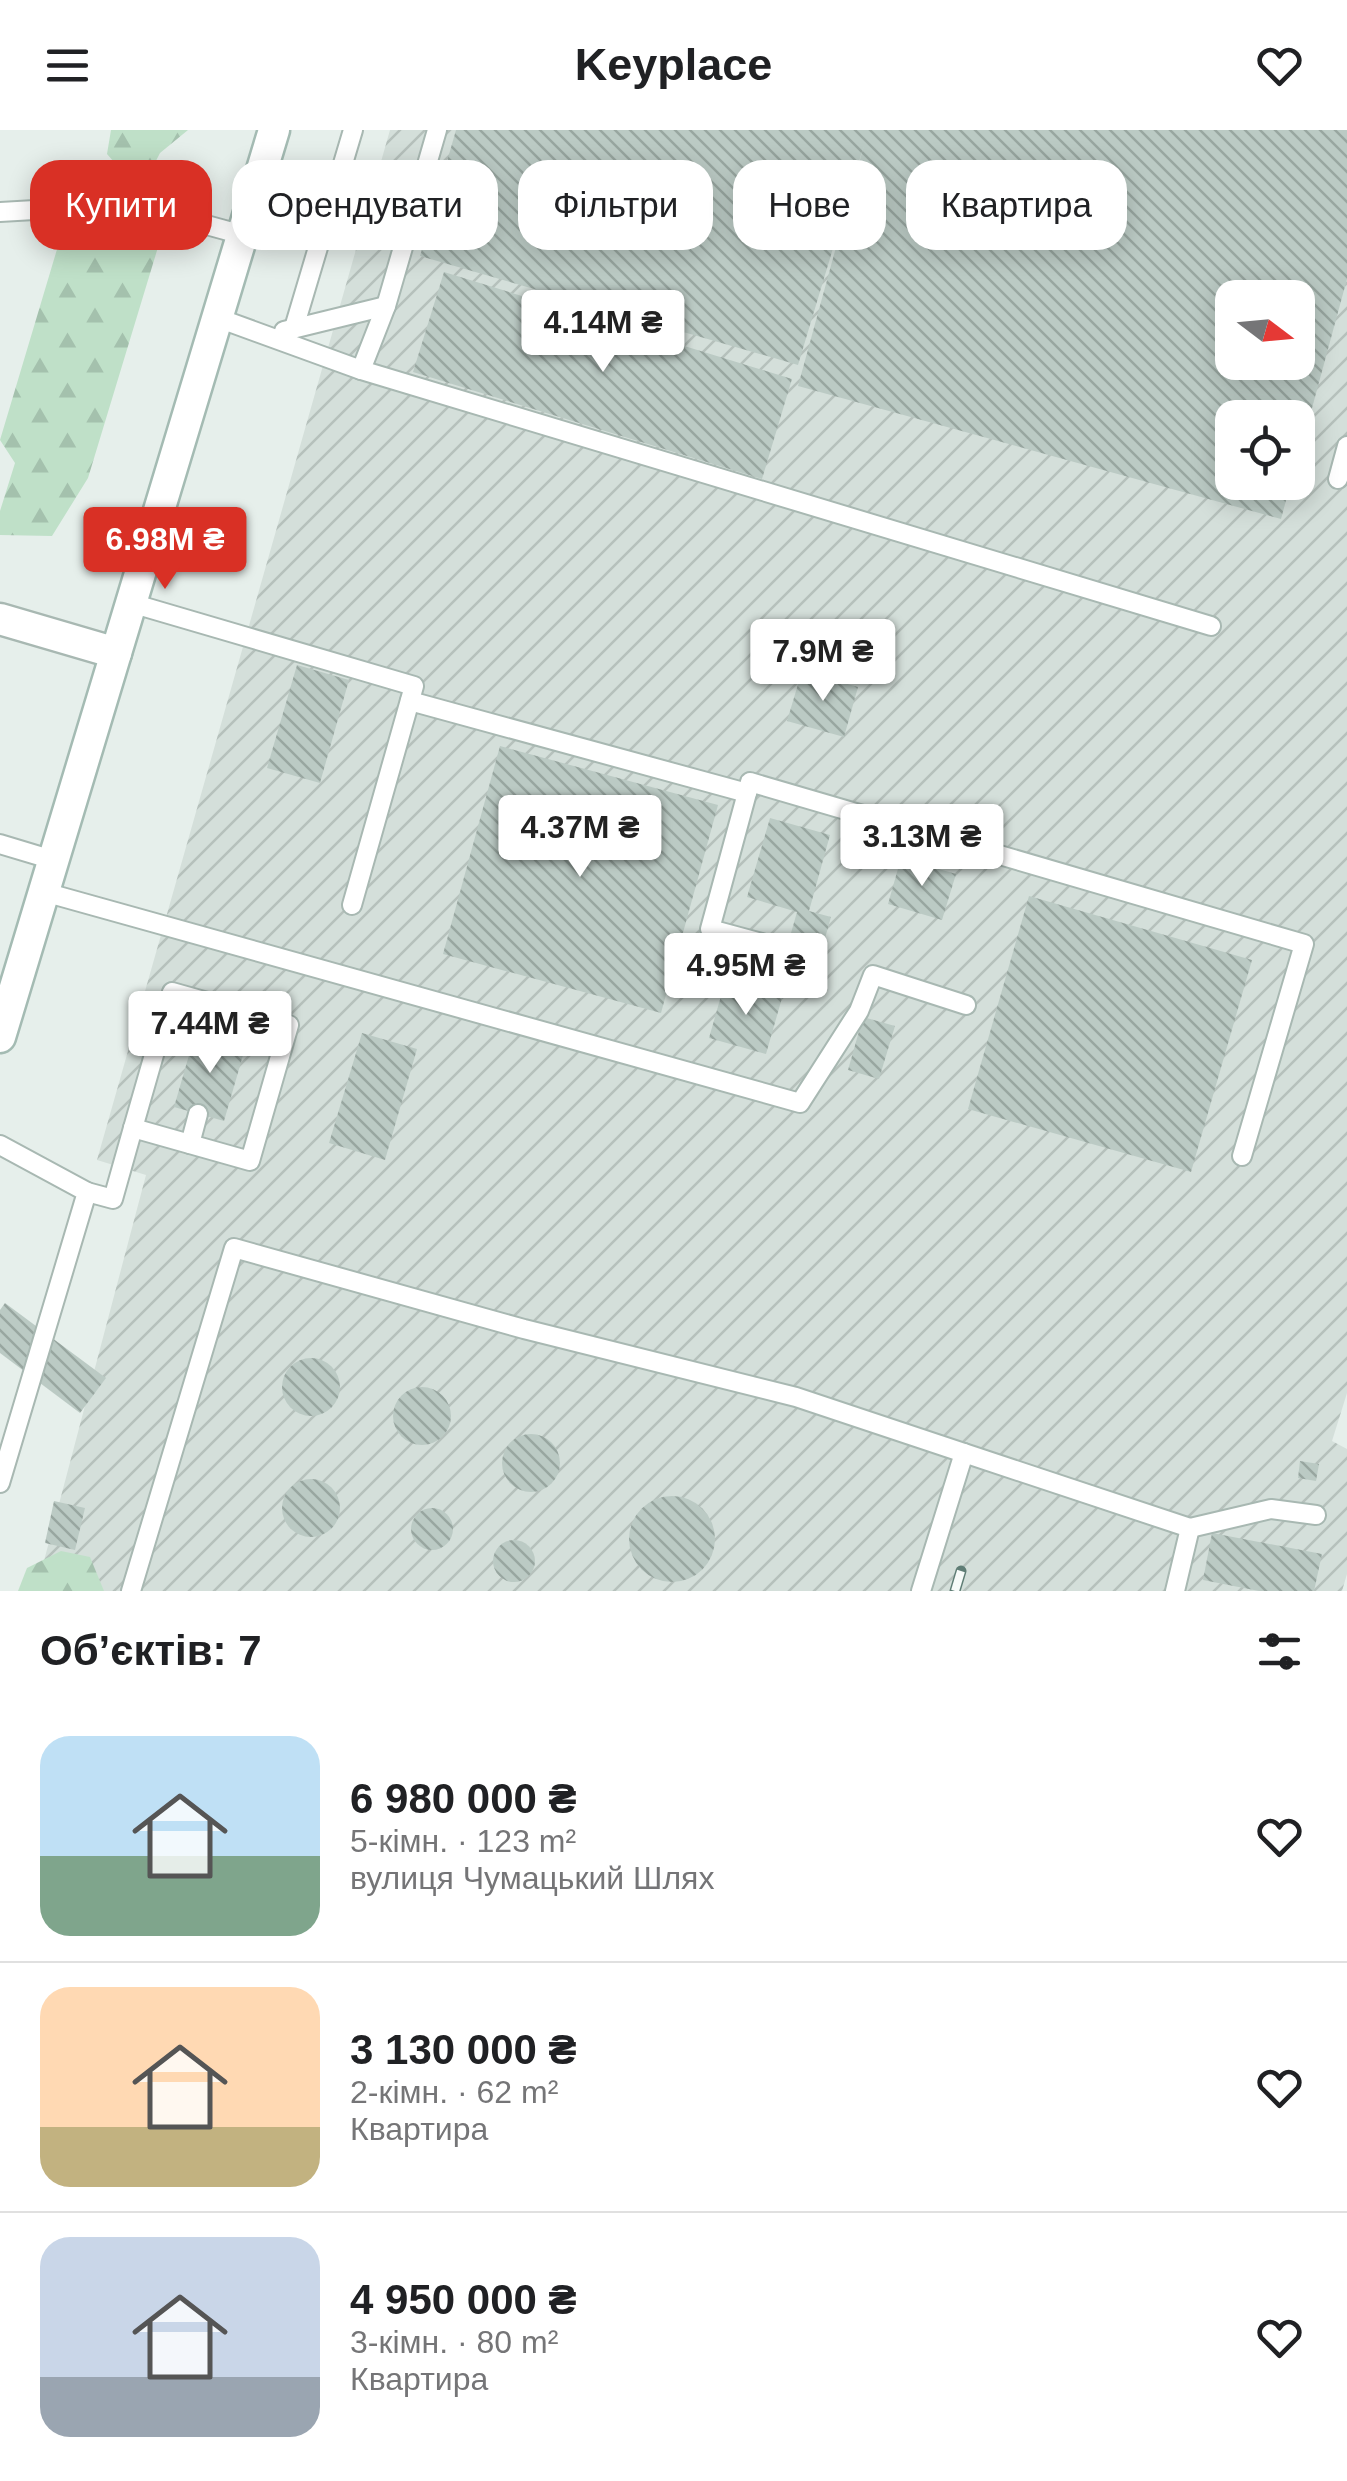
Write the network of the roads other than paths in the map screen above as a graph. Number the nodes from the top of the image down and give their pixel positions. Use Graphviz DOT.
graph roads {
  1 [pos="274,130"];
  2 [pos="353,130"];
  3 [pos="437,130"];
  4 [pos="265,160"];
  5 [pos="0,212"];
  6 [pos="232,232"];
  7 [pos="238,250"];
  8 [pos="386,306"];
  9 [pos="218,318"];
  10 [pos="294,328"];
  11 [pos="267,335"];
  12 [pos="361,370"];
  13 [pos="1347,446"];
  14 [pos="1338,479"];
  15 [pos="131,602"];
  16 [pos="0,619"];
  17 [pos="1211,626"];
  18 [pos="116,653"];
  19 [pos="410,701"];
  20 [pos="747,793"];
  21 [pos="0,844"];
  22 [pos="53,860"];
  23 [pos="44,892"];
  24 [pos="352,905"];
  25 [pos="762,943"];
  26 [pos="966,1006"];
  27 [pos="229,1008"];
  28 [pos="0,1037"];
  29 [pos="220,1038"];
  30 [pos="198,1114"];
  31 [pos="133,1128"];
  32 [pos="190,1144"];
  33 [pos="0,1145"];
  34 [pos="1242,1156"];
  35 [pos="86,1192"];
  36 [pos="964,1453"];
  37 [pos="0,1484"];
  38 [pos="1316,1515"];
  39 [pos="1190,1528"];
  40 [pos="130,1591"];
  41 [pos="922,1591"];
  42 [pos="1175,1591"];
  1 -- 4 [label="main road"];
  2 -- 10 [label="lane"];
  3 -- 8 [label="lane"];
  5 -- 6 [label="lane"];
  7 -- 9 [label="main road"];
  8 -- 10 [label="lane"];
  8 -- 12 [label="lane"];
  9 -- 11 [label="lane"];
  9 -- 15 [label="main road"];
  10 -- 11 [label="lane"];
  11 -- 12 [label="lane"];
  12 -- 17 [label="lane"];
  13 -- 14 [label="lane"];
  15 -- 18 [label="main road"];
  15 -- 19 [label="lane"];
  16 -- 18 [label="main road"];
  18 -- 22 [label="main road"];
  19 -- 20 [label="lane"];
  19 -- 24 [label="lane"];
  20 -- 25 [label="lane"];
  20 -- 34 [label="lane"];
  21 -- 22 [label="lane"];
  22 -- 23 [label="main road"];
  23 -- 26 [label="lane"];
  23 -- 28 [label="main road"];
  27 -- 29 [label="lane"];
  27 -- 31 [label="lane"];
  27 -- 32 [label="lane"];
  30 -- 32 [label="lane"];
  31 -- 32 [label="lane"];
  31 -- 35 [label="lane"];
  33 -- 35 [label="lane"];
  35 -- 37 [label="lane"];
  36 -- 39 [label="lane"];
  36 -- 40 [label="lane"];
  36 -- 41 [label="lane"];
  38 -- 39 [label="lane"];
  39 -- 42 [label="lane"];
}
